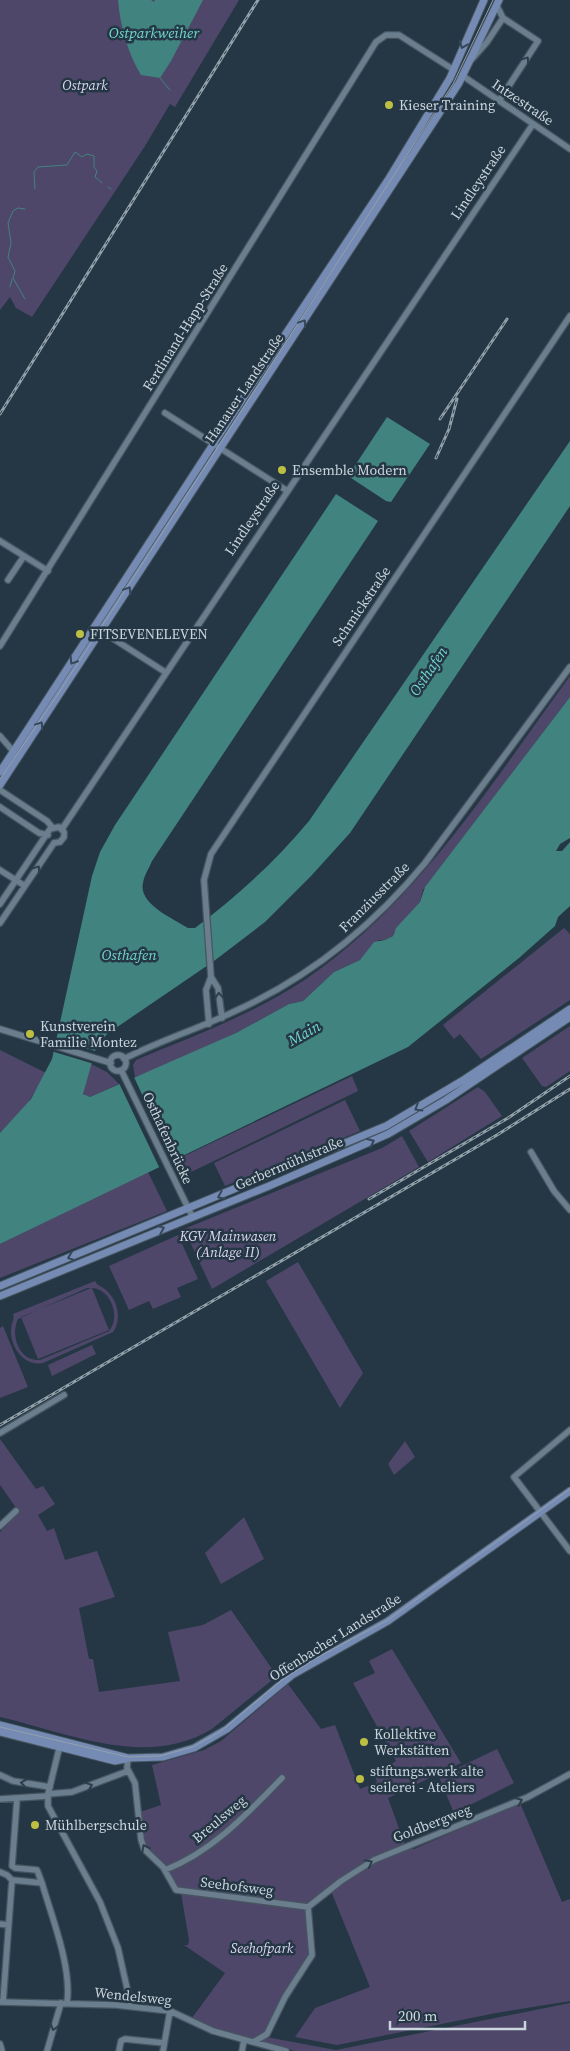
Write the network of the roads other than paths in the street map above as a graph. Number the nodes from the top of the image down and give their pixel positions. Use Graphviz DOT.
graph roads {
  1 [pos="484,0"];
  2 [pos="498,3"];
  3 [pos="503,18"];
  4 [pos="472,59"];
  5 [pos="454,70"];
  6 [pos="463,76"];
  7 [pos="499,101"];
  8 [pos="533,124"];
  9 [pos="570,149"];
  10 [pos="570,316"];
  11 [pos="166,413"];
  12 [pos="217,445"];
  13 [pos="286,490"];
  14 [pos="0,541"];
  15 [pos="24,556"];
  16 [pos="48,571"];
  17 [pos="8,580"];
  18 [pos="98,629"];
  19 [pos="0,646"];
  20 [pos="570,667"];
  21 [pos="165,672"];
  22 [pos="0,736"];
  23 [pos="26,747"];
  24 [pos="13,752"];
  25 [pos="14,765"];
  26 [pos="0,772"];
  27 [pos="0,785"];
  28 [pos="0,790"];
  29 [pos="0,807"];
  30 [pos="52,827"];
  31 [pos="62,829"];
  32 [pos="48,835"];
  33 [pos="54,843"];
  34 [pos="0,870"];
  35 [pos="16,881"];
  36 [pos="25,886"];
  37 [pos="0,904"];
  38 [pos="0,924"];
  39 [pos="211,977"];
  40 [pos="570,1009"];
  41 [pos="570,1017"];
  42 [pos="222,1018"];
  43 [pos="208,1021"];
  44 [pos="0,1029"];
  45 [pos="124,1059"];
  46 [pos="111,1063"];
  47 [pos="121,1070"];
  48 [pos="476,1076"];
  49 [pos="531,1152"];
  50 [pos="570,1210"];
  51 [pos="190,1213"];
  52 [pos="0,1286"];
  53 [pos="0,1296"];
  54 [pos="64,1395"];
  55 [pos="570,1430"];
  56 [pos="0,1433"];
  57 [pos="569,1494"];
  58 [pos="16,1511"];
  59 [pos="541,1513"];
  60 [pos="0,1526"];
  61 [pos="570,1551"];
  62 [pos="0,1725"];
  63 [pos="0,1732"];
  64 [pos="61,1743"];
  65 [pos="128,1758"];
  66 [pos="128,1770"];
  67 [pos="570,1774"];
  68 [pos="0,1775"];
  69 [pos="282,1778"];
  70 [pos="50,1787"];
  71 [pos="48,1795"];
  72 [pos="0,1799"];
  73 [pos="17,1799"];
  74 [pos="165,1870"];
  75 [pos="0,1872"];
  76 [pos="12,1880"];
  77 [pos="42,1882"];
  78 [pos="308,1906"];
  79 [pos="0,1924"];
  80 [pos="8,1925"];
  81 [pos="1,2002"];
  82 [pos="64,2003"];
  83 [pos="131,2006"];
  84 [pos="170,2011"];
  85 [pos="244,2040"];
  86 [pos="255,2042"];
  87 [pos="164,2043"];
  88 [pos="0,2044"];
  89 [pos="2,2051"];
  90 [pos="47,2051"];
  91 [pos="119,2051"];
  92 [pos="163,2051"];
  93 [pos="242,2051"];
  94 [pos="286,2051"];
  1 -- 5 [label="main road, Hanauer Landstraße, one-way"];
  2 -- 3 [label="street"];
  2 -- 4 [label="main road, Hanauer Landstraße"];
  3 -- 4 [label="street"];
  7 -- 3 [label="street, one-way"];
  4 -- 6 [label="main road, Hanauer Landstraße"];
  5 -- 6 [label="main road"];
  5 -- 12 [label="main road, Hanauer Landstraße"];
  5 -- 16 [label="street, Ferdinand-Happ-Straße"];
  6 -- 7 [label="street, Intzestraße"];
  12 -- 6 [label="main road, Hanauer Landstraße, one-way"];
  7 -- 8 [label="street, Intzestraße"];
  8 -- 9 [label="street, Intzestraße"];
  8 -- 13 [label="street, Lindleystraße"];
  10 -- 39 [label="street, Schmickstraße"];
  11 -- 12 [label="street"];
  12 -- 13 [label="street"];
  12 -- 18 [label="main road, Hanauer Landstraße"];
  13 -- 21 [label="street, Lindleystraße"];
  14 -- 15 [label="street"];
  15 -- 16 [label="street"];
  15 -- 17 [label="street"];
  16 -- 19 [label="street, Ferdinand-Happ-Straße"];
  18 -- 21 [label="street"];
  23 -- 18 [label="main road, Hanauer Landstraße, one-way"];
  18 -- 24 [label="main road, Hanauer Landstraße, one-way"];
  20 -- 42 [label="street, Franziusstraße"];
  21 -- 31 [label="street, Lindleystraße"];
  22 -- 24 [label="street"];
  23 -- 24 [label="main road"];
  23 -- 25 [label="main road, Hanauer Landstraße"];
  24 -- 25 [label="main road"];
  24 -- 26 [label="main road, Hanauer Landstraße"];
  25 -- 27 [label="main road, Hanauer Landstraße"];
  28 -- 30 [label="street"];
  29 -- 32 [label="street"];
  30 -- 31 [label="street"];
  30 -- 32 [label="street"];
  31 -- 33 [label="street"];
  32 -- 33 [label="street"];
  32 -- 35 [label="street"];
  36 -- 33 [label="street, one-way"];
  34 -- 35 [label="street"];
  35 -- 36 [label="street"];
  35 -- 37 [label="street"];
  36 -- 38 [label="street"];
  42 -- 39 [label="street, one-way"];
  39 -- 43 [label="street"];
  40 -- 48 [label="main road, Gerbermühlstraße"];
  41 -- 48 [label="main road, Gerbermühlstraße"];
  42 -- 43 [label="street, Franziusstraße"];
  43 -- 45 [label="street, Franziusstraße"];
  44 -- 46 [label="street"];
  45 -- 46 [label="street, Franziusstraße"];
  45 -- 47 [label="street"];
  46 -- 47 [label="street"];
  47 -- 51 [label="street, Osthafenbrücke"];
  48 -- 51 [label="main road, Gerbermühlstraße"];
  49 -- 50 [label="street"];
  51 -- 52 [label="main road, Gerbermühlstraße, one-way"];
  53 -- 51 [label="main road, Gerbermühlstraße, one-way"];
  54 -- 56 [label="street"];
  55 -- 59 [label="street"];
  57 -- 59 [label="main road, Offenbacher Landstraße"];
  58 -- 60 [label="street"];
  59 -- 61 [label="street"];
  59 -- 65 [label="main road, Offenbacher Landstraße"];
  62 -- 64 [label="main road, Offenbacher Landstraße"];
  63 -- 64 [label="main road, Offenbacher Landstraße"];
  64 -- 65 [label="main road, Offenbacher Landstraße"];
  64 -- 70 [label="street"];
  65 -- 66 [label="street"];
  71 -- 66 [label="street, one-way"];
  74 -- 66 [label="street, one-way"];
  78 -- 67 [label="street, Goldbergweg, one-way"];
  70 -- 68 [label="street, one-way"];
  69 -- 74 [label="street, Breulsweg"];
  70 -- 71 [label="street"];
  71 -- 73 [label="street"];
  71 -- 83 [label="street"];
  72 -- 73 [label="street"];
  73 -- 77 [label="street"];
  74 -- 78 [label="street, Seehofsweg"];
  75 -- 76 [label="street"];
  76 -- 77 [label="street"];
  76 -- 80 [label="street"];
  77 -- 82 [label="street"];
  78 -- 86 [label="street"];
  79 -- 80 [label="street"];
  80 -- 81 [label="street"];
  81 -- 82 [label="street, Wendelsweg"];
  82 -- 83 [label="street, Wendelsweg"];
  82 -- 90 [label="street, one-way"];
  83 -- 84 [label="street, Wendelsweg"];
  84 -- 85 [label="street, Wendelsweg"];
  84 -- 87 [label="street"];
  85 -- 86 [label="street, Wendelsweg"];
  85 -- 93 [label="street"];
  86 -- 94 [label="street, Wendelsweg"];
  87 -- 91 [label="street"];
  87 -- 92 [label="street"];
  88 -- 89 [label="street"];
}
